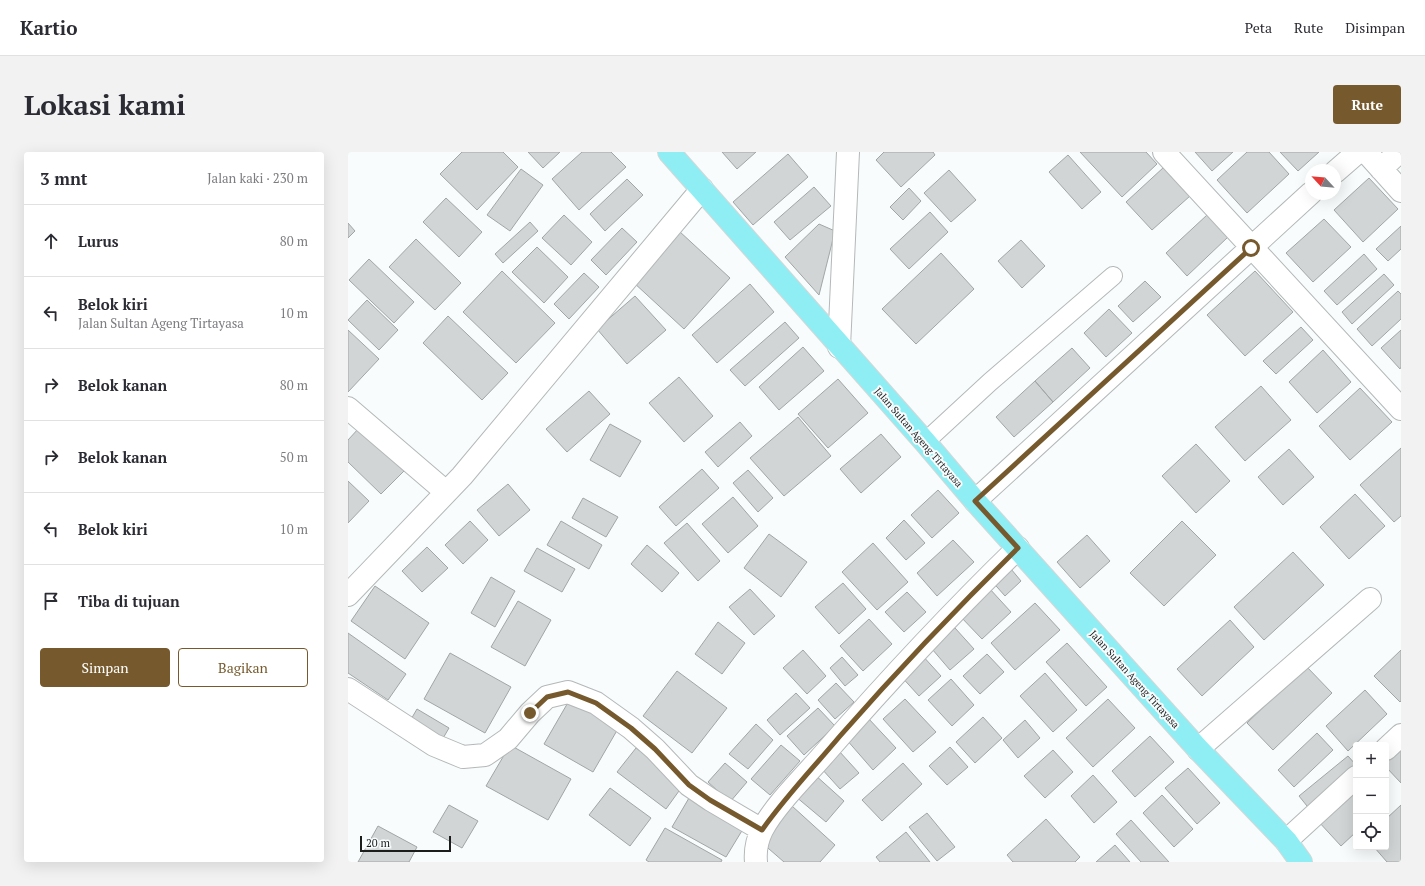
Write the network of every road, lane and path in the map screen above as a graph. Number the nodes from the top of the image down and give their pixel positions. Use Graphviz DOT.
graph roads {
  1 [pos="669,152"];
  2 [pos="848,152"];
  3 [pos="1164,152"];
  4 [pos="1358,152"];
  5 [pos="1366,152"];
  6 [pos="1399,152"];
  7 [pos="1341,167"];
  8 [pos="1381,169"];
  9 [pos="702,190"];
  10 [pos="1401,191"];
  11 [pos="1305,198"];
  12 [pos="1251,248"];
  13 [pos="1112,276"];
  14 [pos="839,347"];
  15 [pos="348,408"];
  16 [pos="1401,409"];
  17 [pos="925,442"];
  18 [pos="446,492"];
  19 [pos="975,501"];
  20 [pos="1018,548"];
  21 [pos="348,595"];
  22 [pos="1370,599"];
  23 [pos="348,689"];
  24 [pos="1401,735"];
  25 [pos="1389,746"];
  26 [pos="1198,749"];
  27 [pos="1355,778"];
  28 [pos="762,830"];
  29 [pos="1286,841"];
  30 [pos="756,862"];
  31 [pos="1301,862"];
  1 -- 9 [label="main road, Jalan Sultan Ageng Tirtayasa"];
  2 -- 14 [label="street"];
  3 -- 12 [label="street"];
  4 -- 7 [label="street"];
  5 -- 8 [label="street"];
  6 -- 8 [label="street"];
  8 -- 10 [label="street"];
  9 -- 14 [label="main road, Jalan Sultan Ageng Tirtayasa"];
  9 -- 18 [label="street"];
  11 -- 12 [label="street"];
  12 -- 16 [label="street"];
  12 -- 19 [label="street"];
  13 -- 17 [label="lane"];
  14 -- 17 [label="main road, Jalan Sultan Ageng Tirtayasa"];
  15 -- 18 [label="street"];
  17 -- 19 [label="main road, Jalan Sultan Ageng Tirtayasa"];
  18 -- 21 [label="street"];
  19 -- 20 [label="main road, Jalan Sultan Ageng Tirtayasa"];
  20 -- 26 [label="main road, Jalan Sultan Ageng Tirtayasa"];
  20 -- 28 [label="street"];
  22 -- 26 [label="street"];
  23 -- 28 [label="street"];
  24 -- 25 [label="street"];
  26 -- 29 [label="main road, Jalan Sultan Ageng Tirtayasa"];
  27 -- 29 [label="street"];
  28 -- 30 [label="street"];
  29 -- 31 [label="main road, Jalan Sultan Ageng Tirtayasa"];
}
